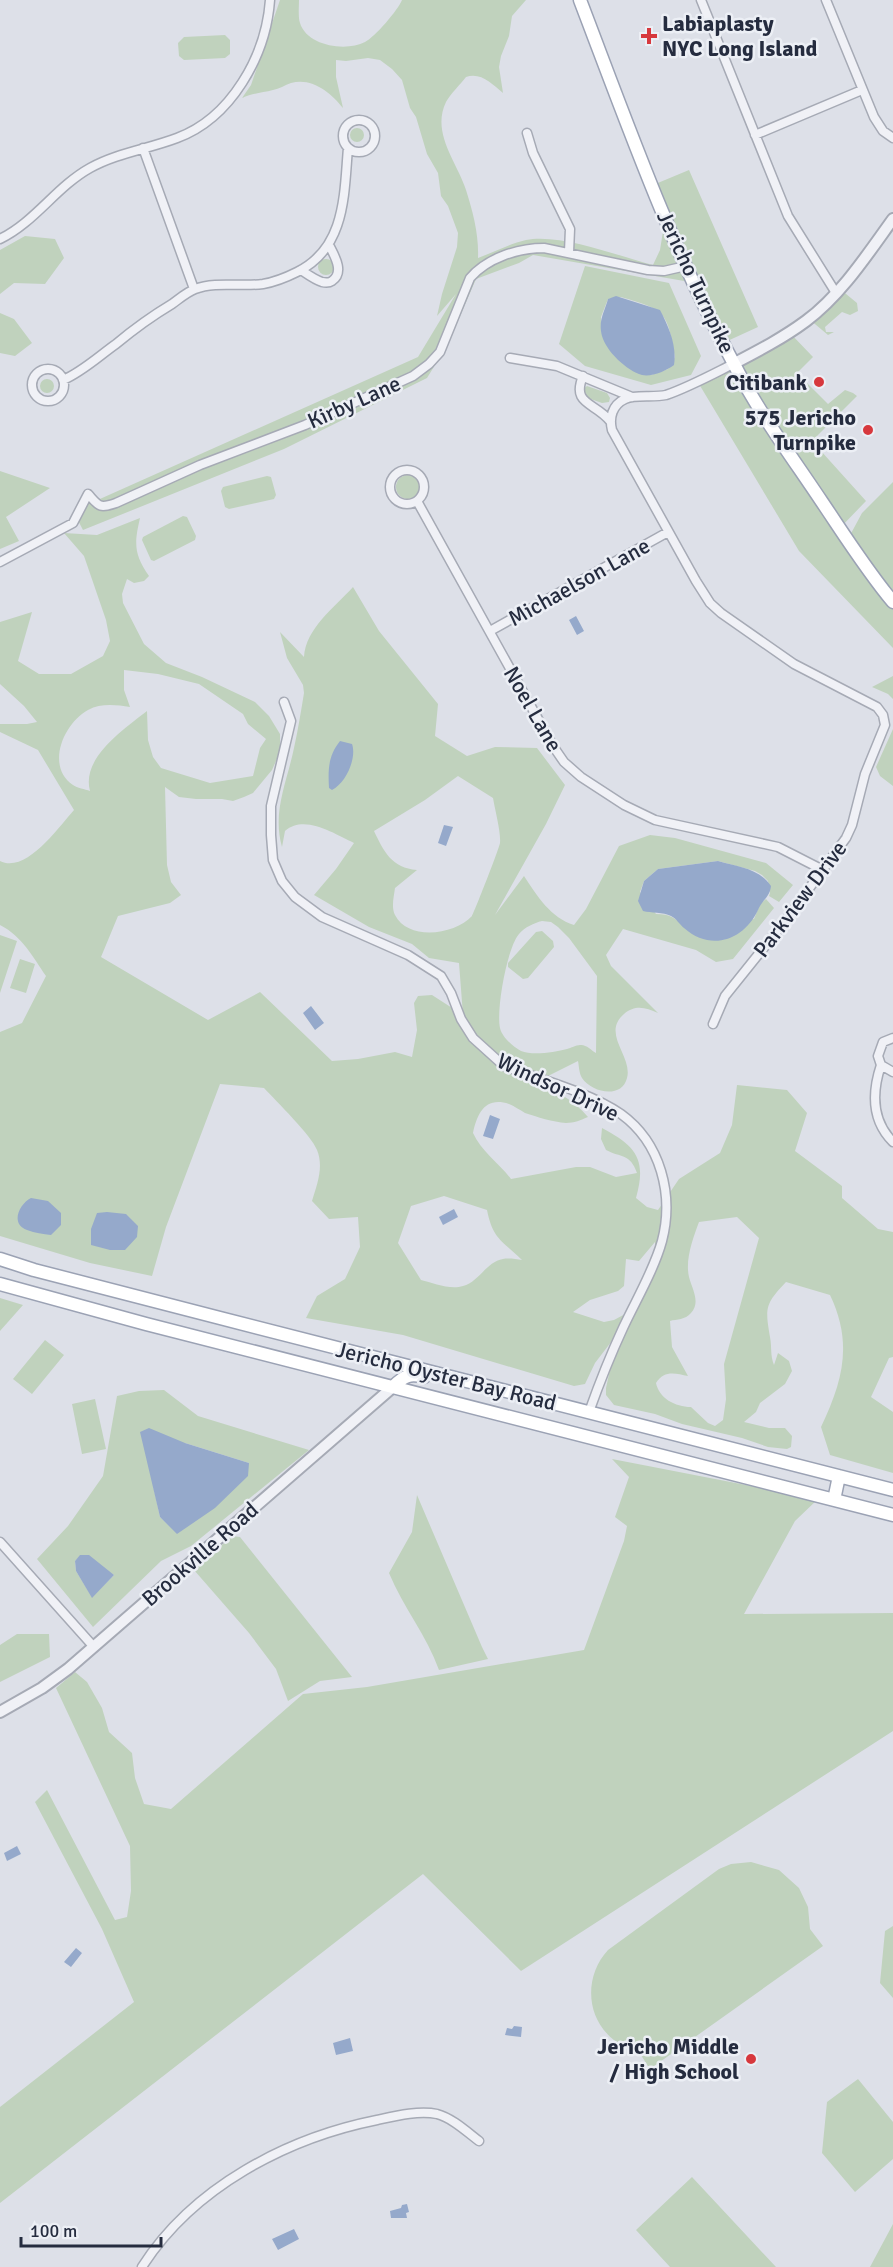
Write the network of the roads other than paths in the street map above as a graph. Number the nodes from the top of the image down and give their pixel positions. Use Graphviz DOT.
graph roads {
  1 [pos="270,0"];
  2 [pos="580,0"];
  3 [pos="701,0"];
  4 [pos="826,0"];
  5 [pos="862,90"];
  6 [pos="527,133"];
  7 [pos="754,135"];
  8 [pos="893,138"];
  9 [pos="143,148"];
  10 [pos="348,148"];
  11 [pos="893,219"];
  12 [pos="0,239"];
  13 [pos="329,245"];
  14 [pos="569,252"];
  15 [pos="686,266"];
  16 [pos="301,270"];
  17 [pos="194,289"];
  18 [pos="836,293"];
  19 [pos="510,358"];
  20 [pos="733,364"];
  21 [pos="583,376"];
  22 [pos="63,380"];
  23 [pos="633,397"];
  24 [pos="610,421"];
  25 [pos="417,501"];
  26 [pos="668,532"];
  27 [pos="0,562"];
  28 [pos="893,602"];
  29 [pos="490,631"];
  30 [pos="284,702"];
  31 [pos="823,870"];
  32 [pos="713,1024"];
  33 [pos="893,1038"];
  34 [pos="881,1065"];
  35 [pos="893,1071"];
  36 [pos="893,1142"];
  37 [pos="0,1259"];
  38 [pos="0,1284"];
  39 [pos="394,1386"];
  40 [pos="490,1388"];
  41 [pos="589,1412"];
  42 [pos="840,1476"];
  43 [pos="893,1490"];
  44 [pos="834,1500"];
  45 [pos="893,1515"];
  46 [pos="0,1542"];
  47 [pos="93,1646"];
  48 [pos="0,1712"];
  49 [pos="479,2140"];
  50 [pos="142,2267"];
  1 -- 9 [label="street"];
  2 -- 15 [label="main road, Jericho Turnpike"];
  3 -- 7 [label="street"];
  4 -- 5 [label="street"];
  5 -- 7 [label="street"];
  5 -- 8 [label="street"];
  6 -- 14 [label="street"];
  7 -- 18 [label="street"];
  9 -- 12 [label="street"];
  9 -- 17 [label="street"];
  10 -- 13 [label="street"];
  11 -- 18 [label="street"];
  13 -- 16 [label="street"];
  13 -- 16 [label="street"];
  14 -- 15 [label="street, Kirby Lane"];
  14 -- 27 [label="street, Kirby Lane"];
  15 -- 20 [label="main road, Jericho Turnpike"];
  16 -- 17 [label="street"];
  17 -- 22 [label="street"];
  18 -- 20 [label="street"];
  19 -- 21 [label="street"];
  20 -- 23 [label="street"];
  20 -- 28 [label="main road, Jericho Turnpike"];
  21 -- 23 [label="street"];
  21 -- 24 [label="street"];
  23 -- 24 [label="street"];
  24 -- 26 [label="street, Parkview Drive"];
  25 -- 25 [label="street"];
  25 -- 29 [label="street, Noel Lane"];
  26 -- 29 [label="street, Michaelson Lane"];
  26 -- 31 [label="street, Parkview Drive"];
  29 -- 31 [label="street, Noel Lane"];
  30 -- 41 [label="street, Windsor Drive"];
  31 -- 32 [label="street, Parkview Drive"];
  33 -- 34 [label="street"];
  34 -- 35 [label="street"];
  34 -- 36 [label="street"];
  37 -- 40 [label="main road, Jericho Oyster Bay Road"];
  38 -- 39 [label="main road, Jericho Oyster Bay Road"];
  39 -- 40 [label="main road"];
  39 -- 44 [label="main road, Jericho Oyster Bay Road"];
  39 -- 47 [label="street, Brookville Road"];
  40 -- 41 [label="main road, Jericho Oyster Bay Road"];
  41 -- 42 [label="main road, Jericho Oyster Bay Road"];
  42 -- 43 [label="main road, Jericho Oyster Bay Road"];
  42 -- 44 [label="main road"];
  44 -- 45 [label="main road, Jericho Oyster Bay Road"];
  46 -- 47 [label="street"];
  47 -- 48 [label="street, Brookville Road"];
  49 -- 50 [label="street"];
}
